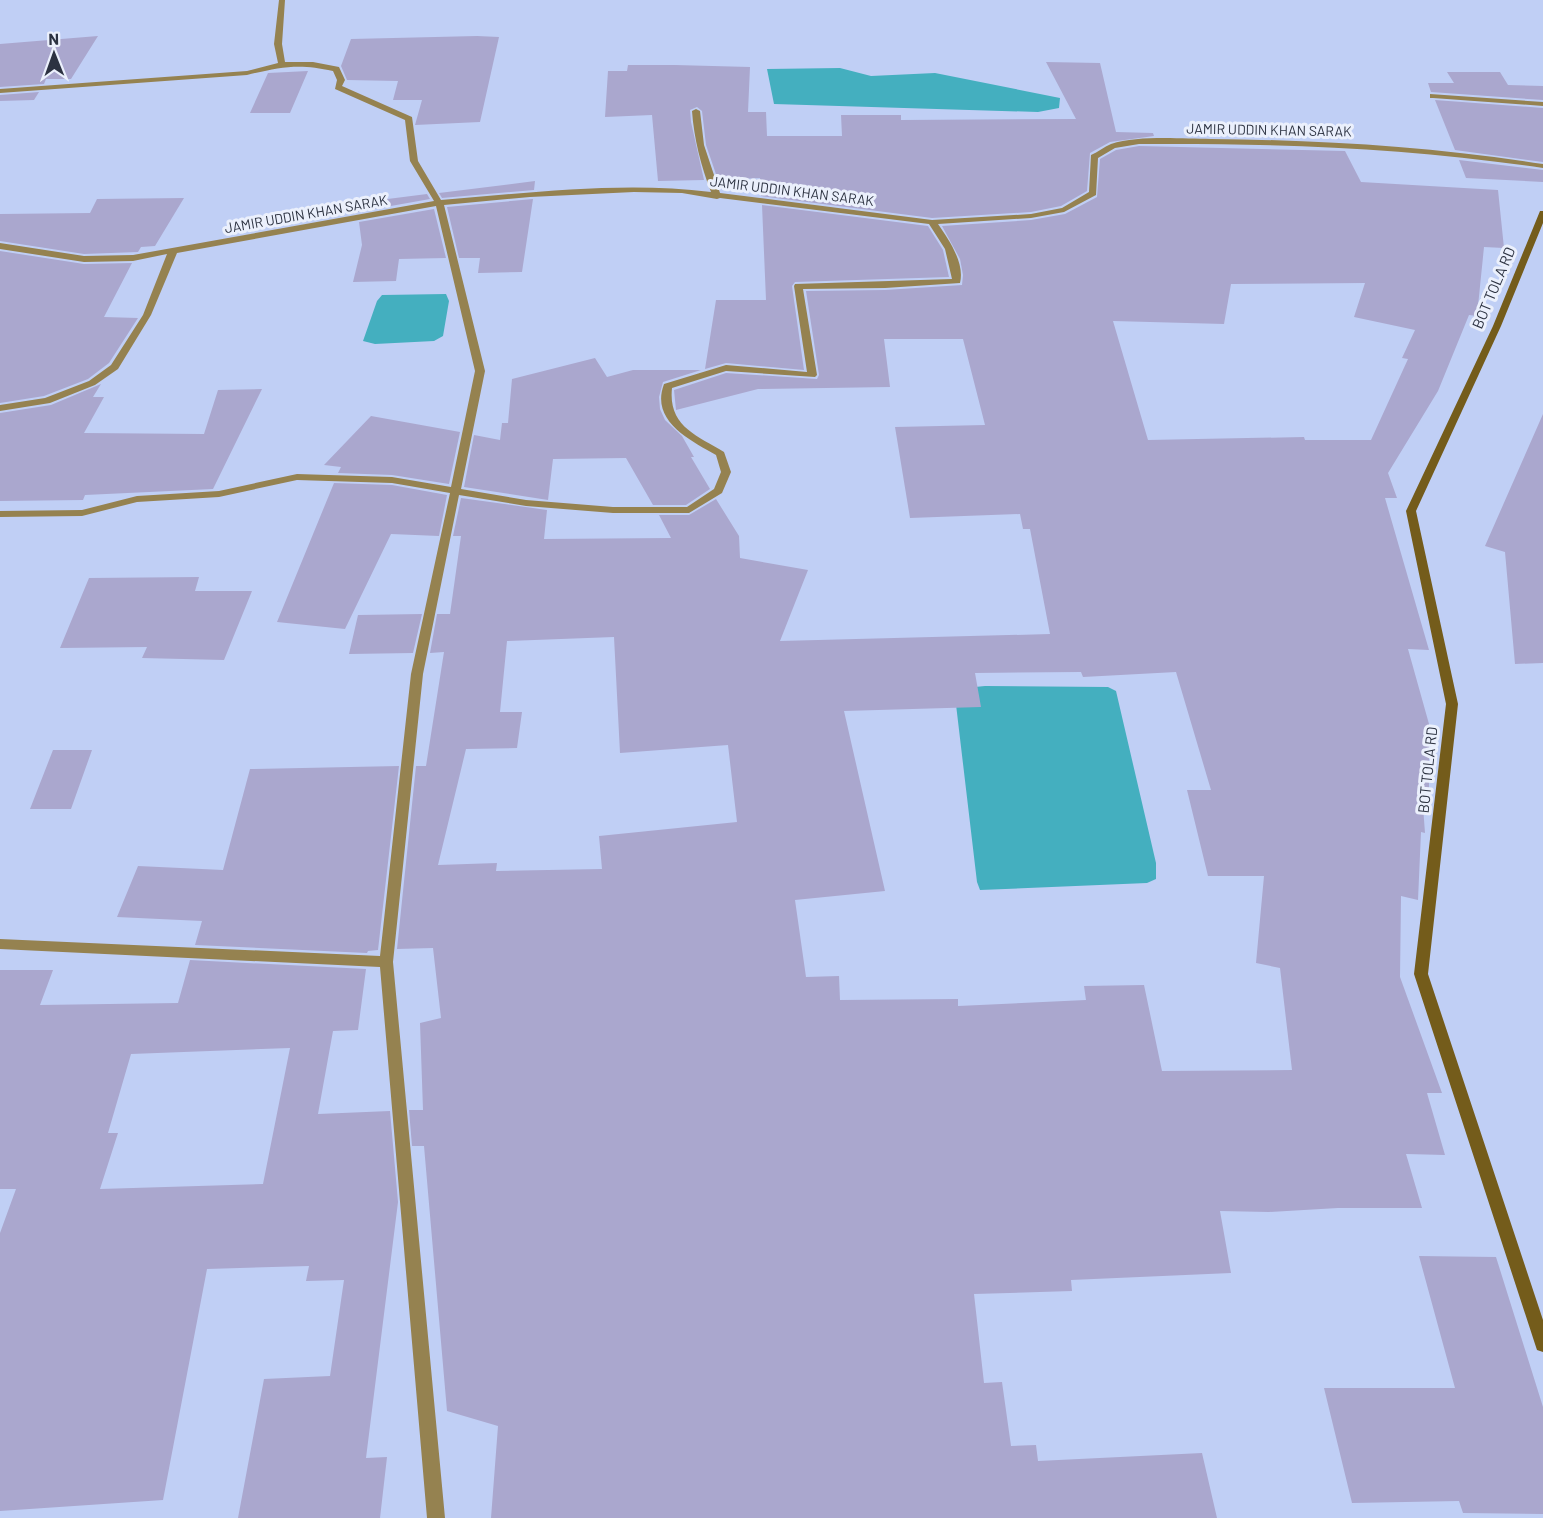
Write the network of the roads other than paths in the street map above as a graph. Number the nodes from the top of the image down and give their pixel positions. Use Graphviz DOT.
graph roads {
  1 [pos="282,0"];
  2 [pos="282,64"];
  3 [pos="0,91"];
  4 [pos="1433,96"];
  5 [pos="1543,104"];
  6 [pos="696,111"];
  7 [pos="1543,166"];
  8 [pos="717,196"];
  9 [pos="439,203"];
  10 [pos="1543,213"];
  11 [pos="932,222"];
  12 [pos="0,246"];
  13 [pos="173,251"];
  14 [pos="0,408"];
  15 [pos="456,490"];
  16 [pos="0,514"];
  17 [pos="0,944"];
  18 [pos="386,962"];
  19 [pos="1542,1340"];
  20 [pos="436,1518"];
  1 -- 2 [label="street"];
  2 -- 3 [label="street"];
  2 -- 9 [label="street"];
  4 -- 5 [label="street"];
  6 -- 8 [label="street"];
  7 -- 11 [label="street, JAMIR UDDIN KHAN SARAK"];
  8 -- 9 [label="street, JAMIR UDDIN KHAN SARAK"];
  8 -- 11 [label="street, JAMIR UDDIN KHAN SARAK"];
  9 -- 13 [label="street, JAMIR UDDIN KHAN SARAK"];
  9 -- 15 [label="street"];
  10 -- 19 [label="main road, BOT TOLA RD"];
  11 -- 15 [label="street"];
  12 -- 13 [label="street, JAMIR UDDIN KHAN SARAK"];
  13 -- 14 [label="street"];
  15 -- 16 [label="street"];
  15 -- 18 [label="street"];
  17 -- 18 [label="street"];
  18 -- 20 [label="street"];
}
